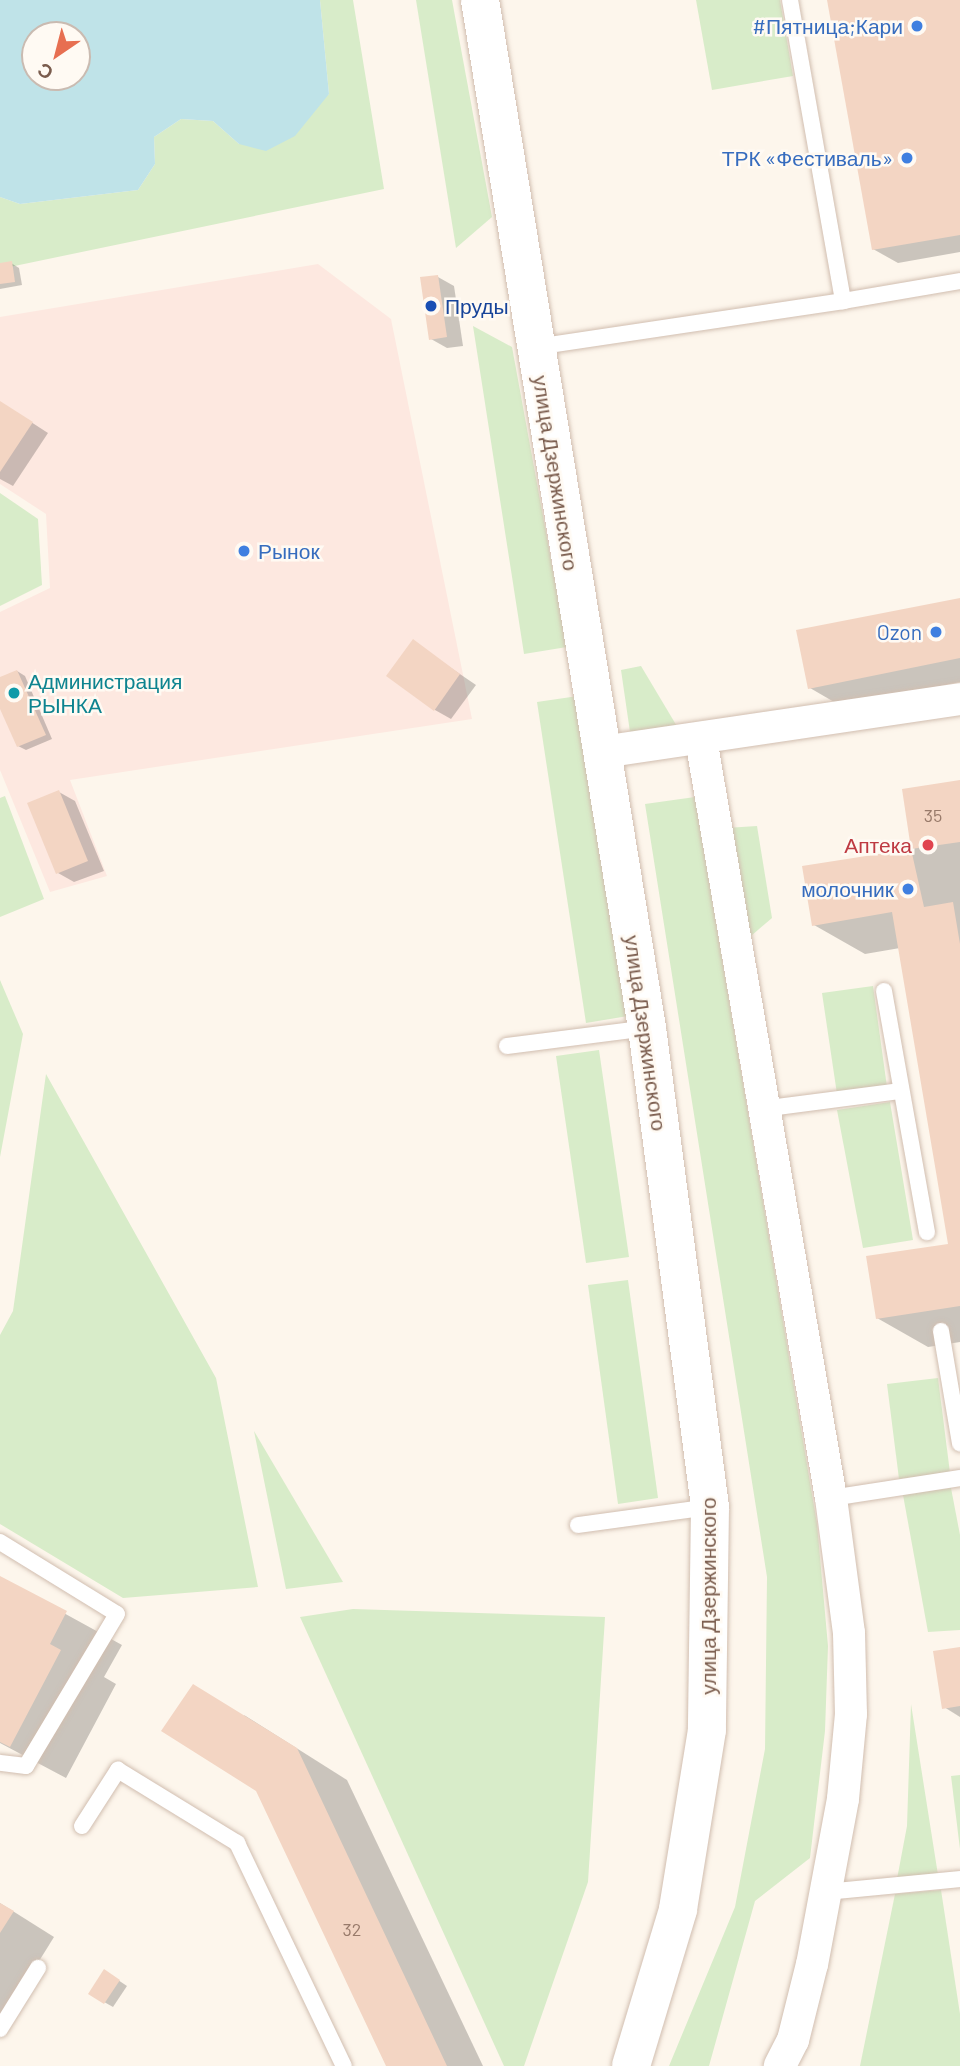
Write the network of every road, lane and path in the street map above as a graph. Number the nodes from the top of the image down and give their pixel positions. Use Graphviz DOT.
graph roads {
  1 [pos="480,0"];
  2 [pos="790,0"];
  3 [pos="960,281"];
  4 [pos="843,300"];
  5 [pos="536,347"];
  6 [pos="960,699"];
  7 [pos="701,739"];
  8 [pos="602,752"];
  9 [pos="884,992"];
  10 [pos="647,1028"];
  11 [pos="507,1046"];
  12 [pos="901,1091"];
  13 [pos="762,1109"];
  14 [pos="927,1232"];
  15 [pos="941,1331"];
  16 [pos="960,1443"];
  17 [pos="960,1478"];
  18 [pos="831,1498"];
  19 [pos="710,1507"];
  20 [pos="579,1525"];
  21 [pos="0,1542"];
  22 [pos="0,1763"];
  23 [pos="82,1826"];
  24 [pos="960,1879"];
  25 [pos="826,1892"];
  26 [pos="38,1968"];
  27 [pos="0,2029"];
  28 [pos="344,2066"];
  29 [pos="631,2066"];
  30 [pos="780,2066"];
  1 -- 5 [label="street, улица Дзержинского"];
  2 -- 4 [label="lane"];
  3 -- 4 [label="lane"];
  4 -- 5 [label="lane"];
  5 -- 8 [label="street, улица Дзержинского"];
  6 -- 7 [label="street"];
  7 -- 8 [label="street"];
  7 -- 13 [label="street"];
  8 -- 10 [label="street, улица Дзержинского"];
  9 -- 12 [label="lane"];
  10 -- 11 [label="lane"];
  10 -- 19 [label="street, улица Дзержинского"];
  12 -- 13 [label="lane"];
  12 -- 14 [label="lane"];
  13 -- 18 [label="street"];
  15 -- 16 [label="lane"];
  17 -- 18 [label="lane"];
  18 -- 25 [label="street"];
  19 -- 20 [label="lane"];
  19 -- 29 [label="street, улица Дзержинского"];
  21 -- 22 [label="lane"];
  23 -- 28 [label="lane"];
  24 -- 25 [label="lane"];
  25 -- 30 [label="street"];
  26 -- 27 [label="lane"];
}
